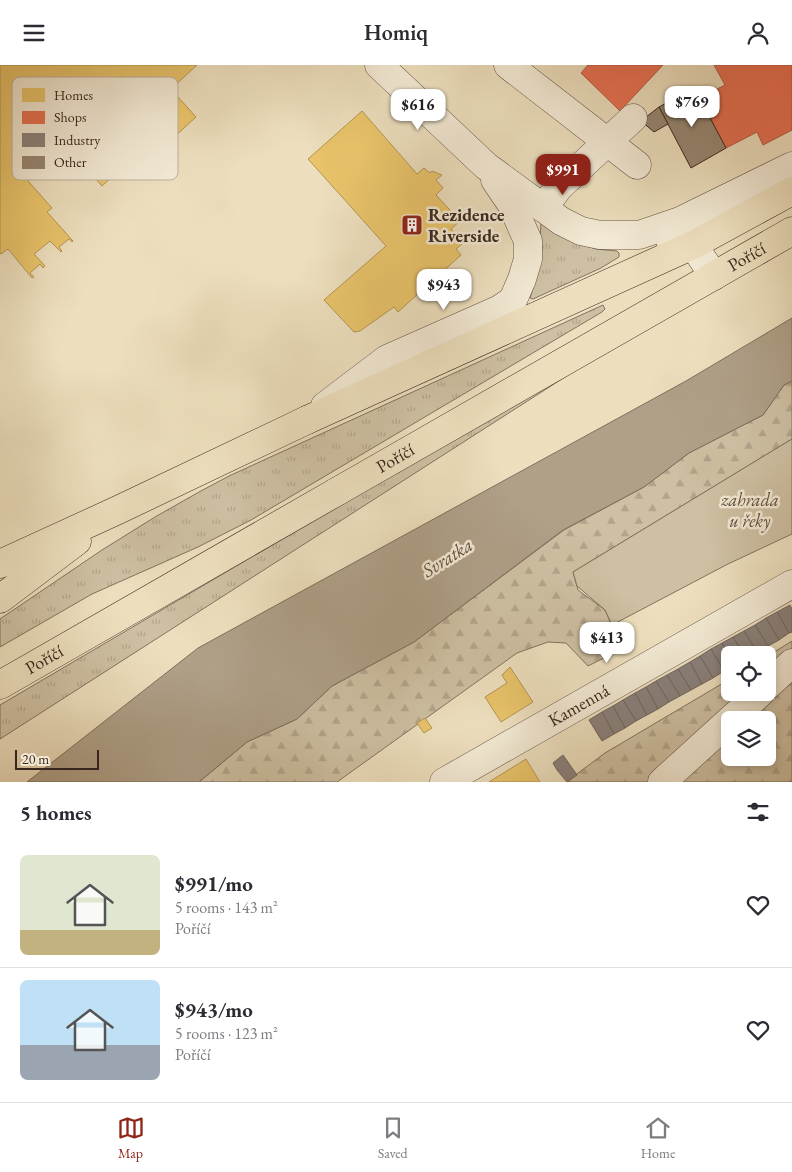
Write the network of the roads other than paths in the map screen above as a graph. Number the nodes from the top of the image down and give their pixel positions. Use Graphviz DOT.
graph roads {
  1 [pos="508,65"];
  2 [pos="381,66"];
  3 [pos="633,117"];
  4 [pos="607,142"];
  5 [pos="637,165"];
  6 [pos="486,166"];
  7 [pos="792,166"];
  8 [pos="792,191"];
  9 [pos="543,208"];
  10 [pos="792,231"];
  11 [pos="639,235"];
  12 [pos="693,245"];
  13 [pos="714,276"];
  14 [pos="307,420"];
  15 [pos="118,510"];
  16 [pos="0,564"];
  17 [pos="792,584"];
  18 [pos="0,599"];
  19 [pos="792,663"];
  20 [pos="776,678"];
  21 [pos="0,685"];
  22 [pos="751,701"];
  23 [pos="444,782"];
  24 [pos="662,782"];
  1 -- 4 [label="street"];
  2 -- 6 [label="street, Poříčí"];
  3 -- 4 [label="street"];
  4 -- 5 [label="street"];
  4 -- 9 [label="street"];
  6 -- 9 [label="street, Poříčí"];
  6 -- 14 [label="street, Poříčí"];
  7 -- 11 [label="street, Poříčí"];
  8 -- 12 [label="main road, Poříčí"];
  9 -- 11 [label="street, Poříčí"];
  10 -- 13 [label="main road, Poříčí"];
  11 -- 12 [label="street"];
  12 -- 13 [label="street"];
  12 -- 14 [label="main road, Poříčí"];
  13 -- 21 [label="main road, Poříčí"];
  14 -- 15 [label="main road, Poříčí"];
  15 -- 16 [label="main road, Poříčí"];
  15 -- 18 [label="main road"];
  17 -- 23 [label="street, Kamenná"];
  19 -- 20 [label="street"];
  22 -- 24 [label="street"];
}
